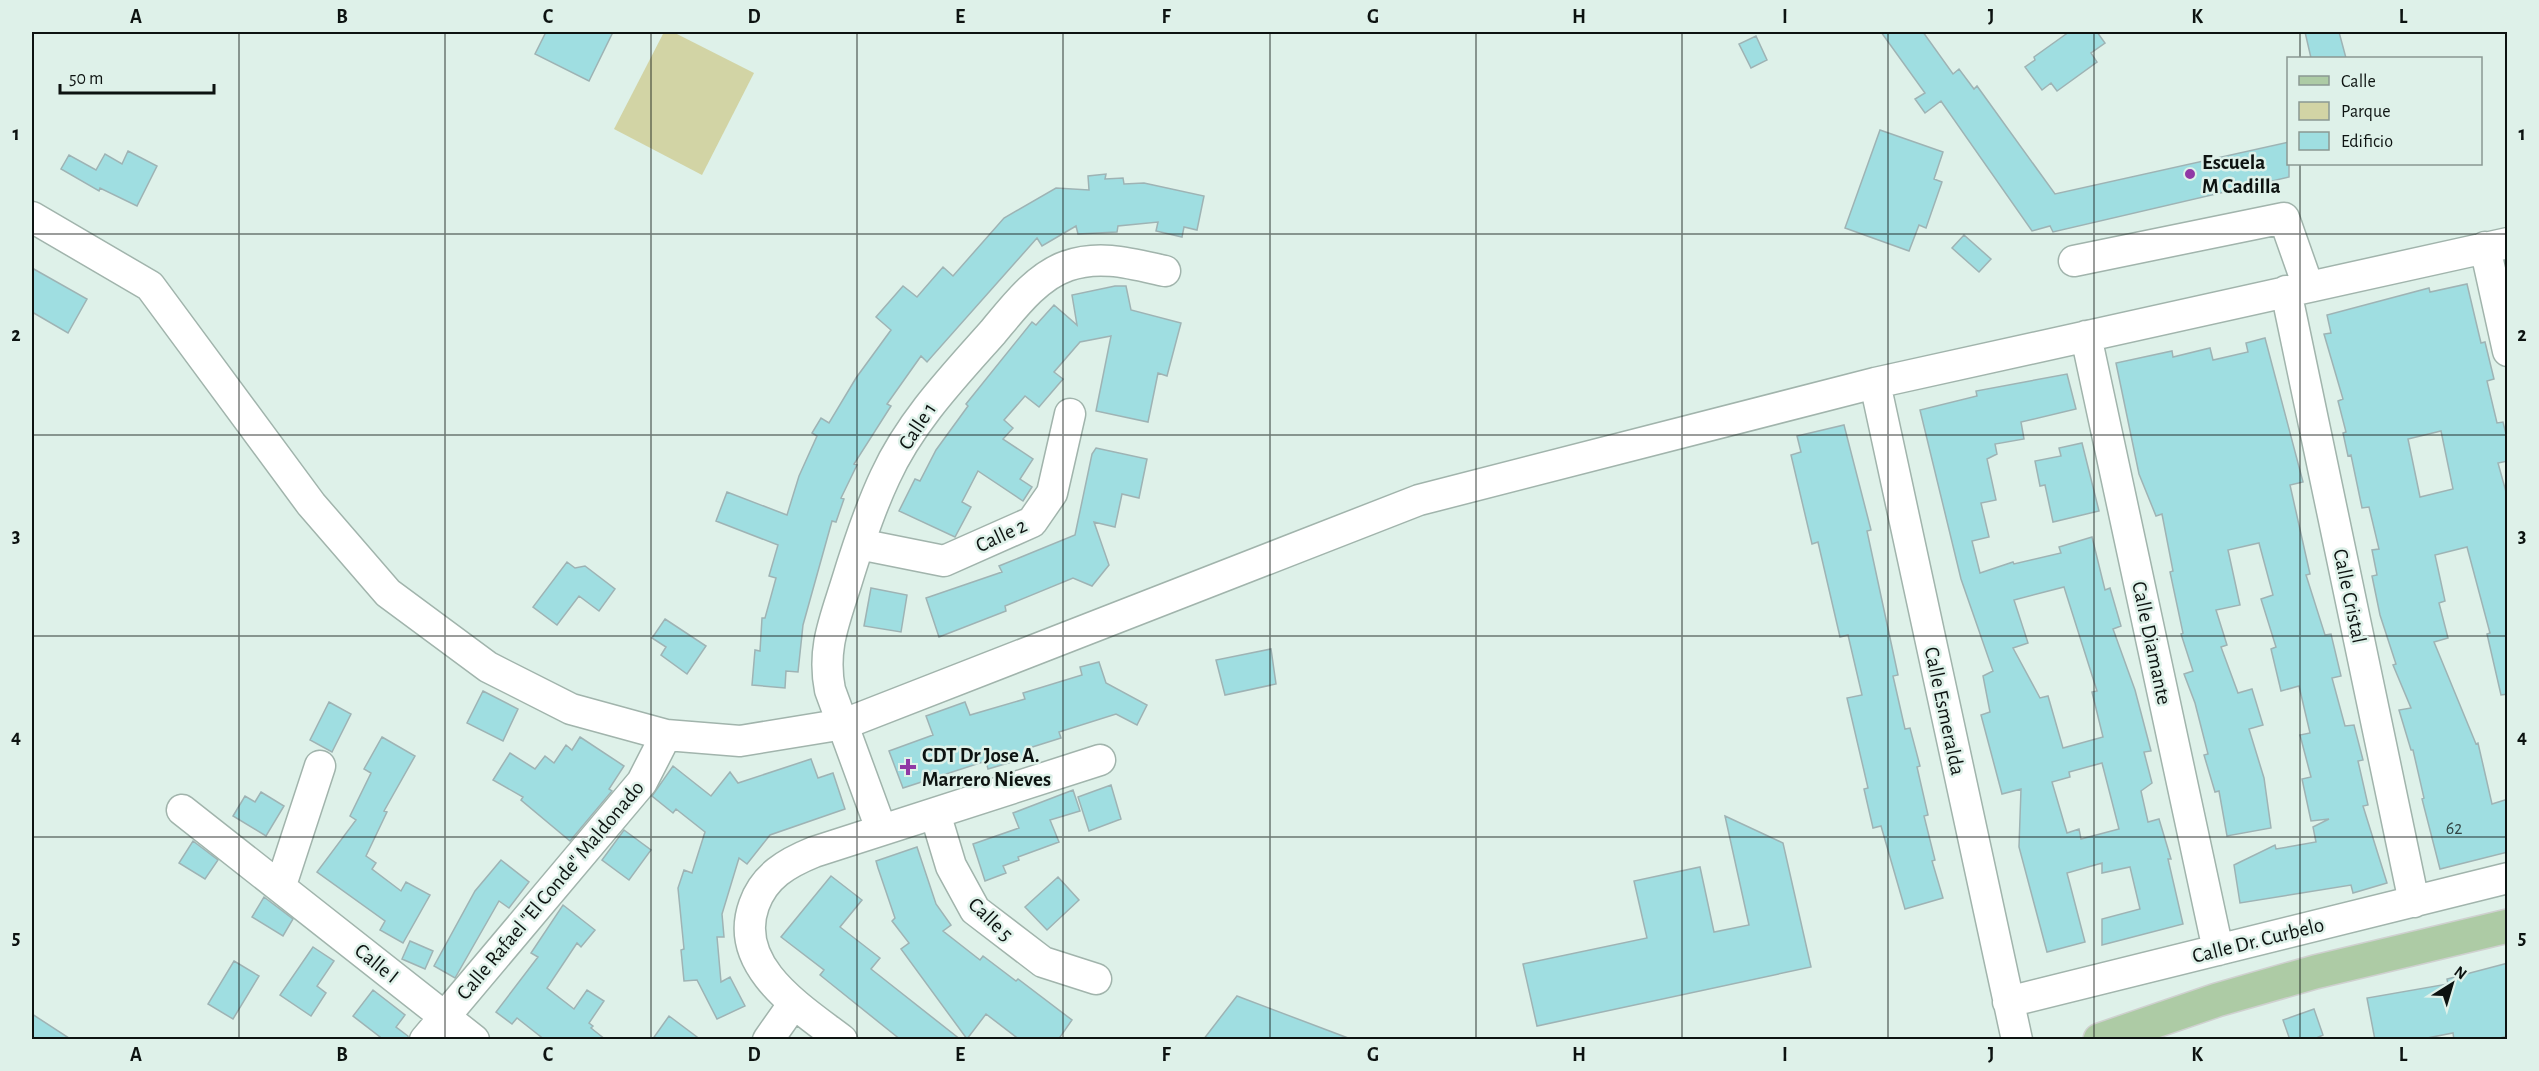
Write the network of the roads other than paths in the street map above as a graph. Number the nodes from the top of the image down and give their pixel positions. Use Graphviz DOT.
graph roads {
  1 [pos="32,217"];
  2 [pos="2496,245"];
  3 [pos="2074,261"];
  4 [pos="1165,271"];
  5 [pos="2297,288"];
  6 [pos="2086,336"];
  7 [pos="2508,351"];
  8 [pos="1875,383"];
  9 [pos="1070,414"];
  10 [pos="859,544"];
  11 [pos="844,724"];
  12 [pos="666,735"];
  13 [pos="1100,760"];
  14 [pos="320,766"];
  15 [pos="182,810"];
  16 [pos="935,813"];
  17 [pos="881,829"];
  18 [pos="2508,878"];
  19 [pos="281,885"];
  20 [pos="2414,902"];
  21 [pos="2508,926"];
  22 [pos="2218,950"];
  23 [pos="1096,979"];
  24 [pos="2008,1002"];
  25 [pos="794,1004"];
  26 [pos="434,1028"];
  27 [pos="474,1040"];
  28 [pos="768,1040"];
  29 [pos="842,1040"];
  30 [pos="2017,1040"];
  31 [pos="2100,1040"];
  1 -- 12 [label="street"];
  2 -- 5 [label="street"];
  2 -- 7 [label="street"];
  3 -- 5 [label="street, Calle Cristal"];
  4 -- 10 [label="street, Calle 1"];
  5 -- 6 [label="street"];
  5 -- 20 [label="street, Calle Cristal"];
  6 -- 8 [label="street"];
  6 -- 22 [label="street, Calle Diamante"];
  8 -- 11 [label="street"];
  8 -- 24 [label="street, Calle Esmeralda"];
  9 -- 10 [label="street, Calle 2"];
  10 -- 11 [label="street, Calle 1"];
  11 -- 12 [label="street"];
  11 -- 17 [label="street, Calle 1"];
  12 -- 26 [label="street, Calle Rafael \"El Conde\" Maldonado"];
  13 -- 16 [label="street"];
  14 -- 19 [label="street"];
  15 -- 19 [label="street, Calle I"];
  16 -- 17 [label="street"];
  16 -- 23 [label="street, Calle 5"];
  17 -- 25 [label="street"];
  18 -- 20 [label="street, Calle Dr. Curbelo"];
  19 -- 26 [label="street, Calle I"];
  20 -- 22 [label="street, Calle Dr. Curbelo"];
  21 -- 31 [label="main road"];
  22 -- 24 [label="street, Calle Dr. Curbelo"];
  24 -- 30 [label="street, Calle Esmeralda"];
  25 -- 28 [label="street"];
  25 -- 29 [label="street"];
  26 -- 27 [label="street, Calle I"];
}
